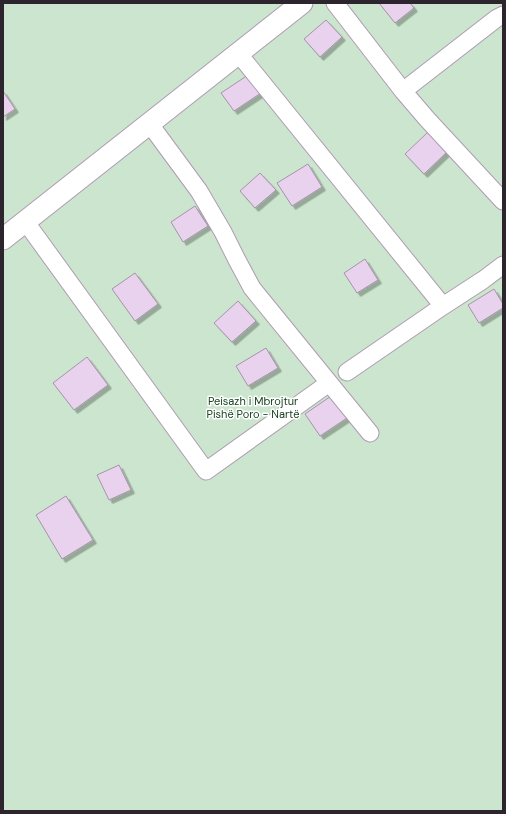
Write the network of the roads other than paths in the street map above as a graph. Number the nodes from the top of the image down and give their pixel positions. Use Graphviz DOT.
graph roads {
  1 [pos="302,3"];
  2 [pos="335,3"];
  3 [pos="503,15"];
  4 [pos="238,53"];
  5 [pos="403,91"];
  6 [pos="149,123"];
  7 [pos="503,200"];
  8 [pos="25,221"];
  9 [pos="3,239"];
  10 [pos="503,265"];
  11 [pos="443,306"];
  12 [pos="347,372"];
  13 [pos="329,383"];
  14 [pos="370,433"];
  1 -- 4 [label="street"];
  2 -- 5 [label="street"];
  3 -- 5 [label="street"];
  4 -- 6 [label="street"];
  4 -- 11 [label="street"];
  5 -- 7 [label="street"];
  6 -- 8 [label="street"];
  6 -- 13 [label="street"];
  8 -- 9 [label="street"];
  8 -- 13 [label="street"];
  10 -- 11 [label="street"];
  11 -- 12 [label="street"];
  13 -- 14 [label="street"];
}
